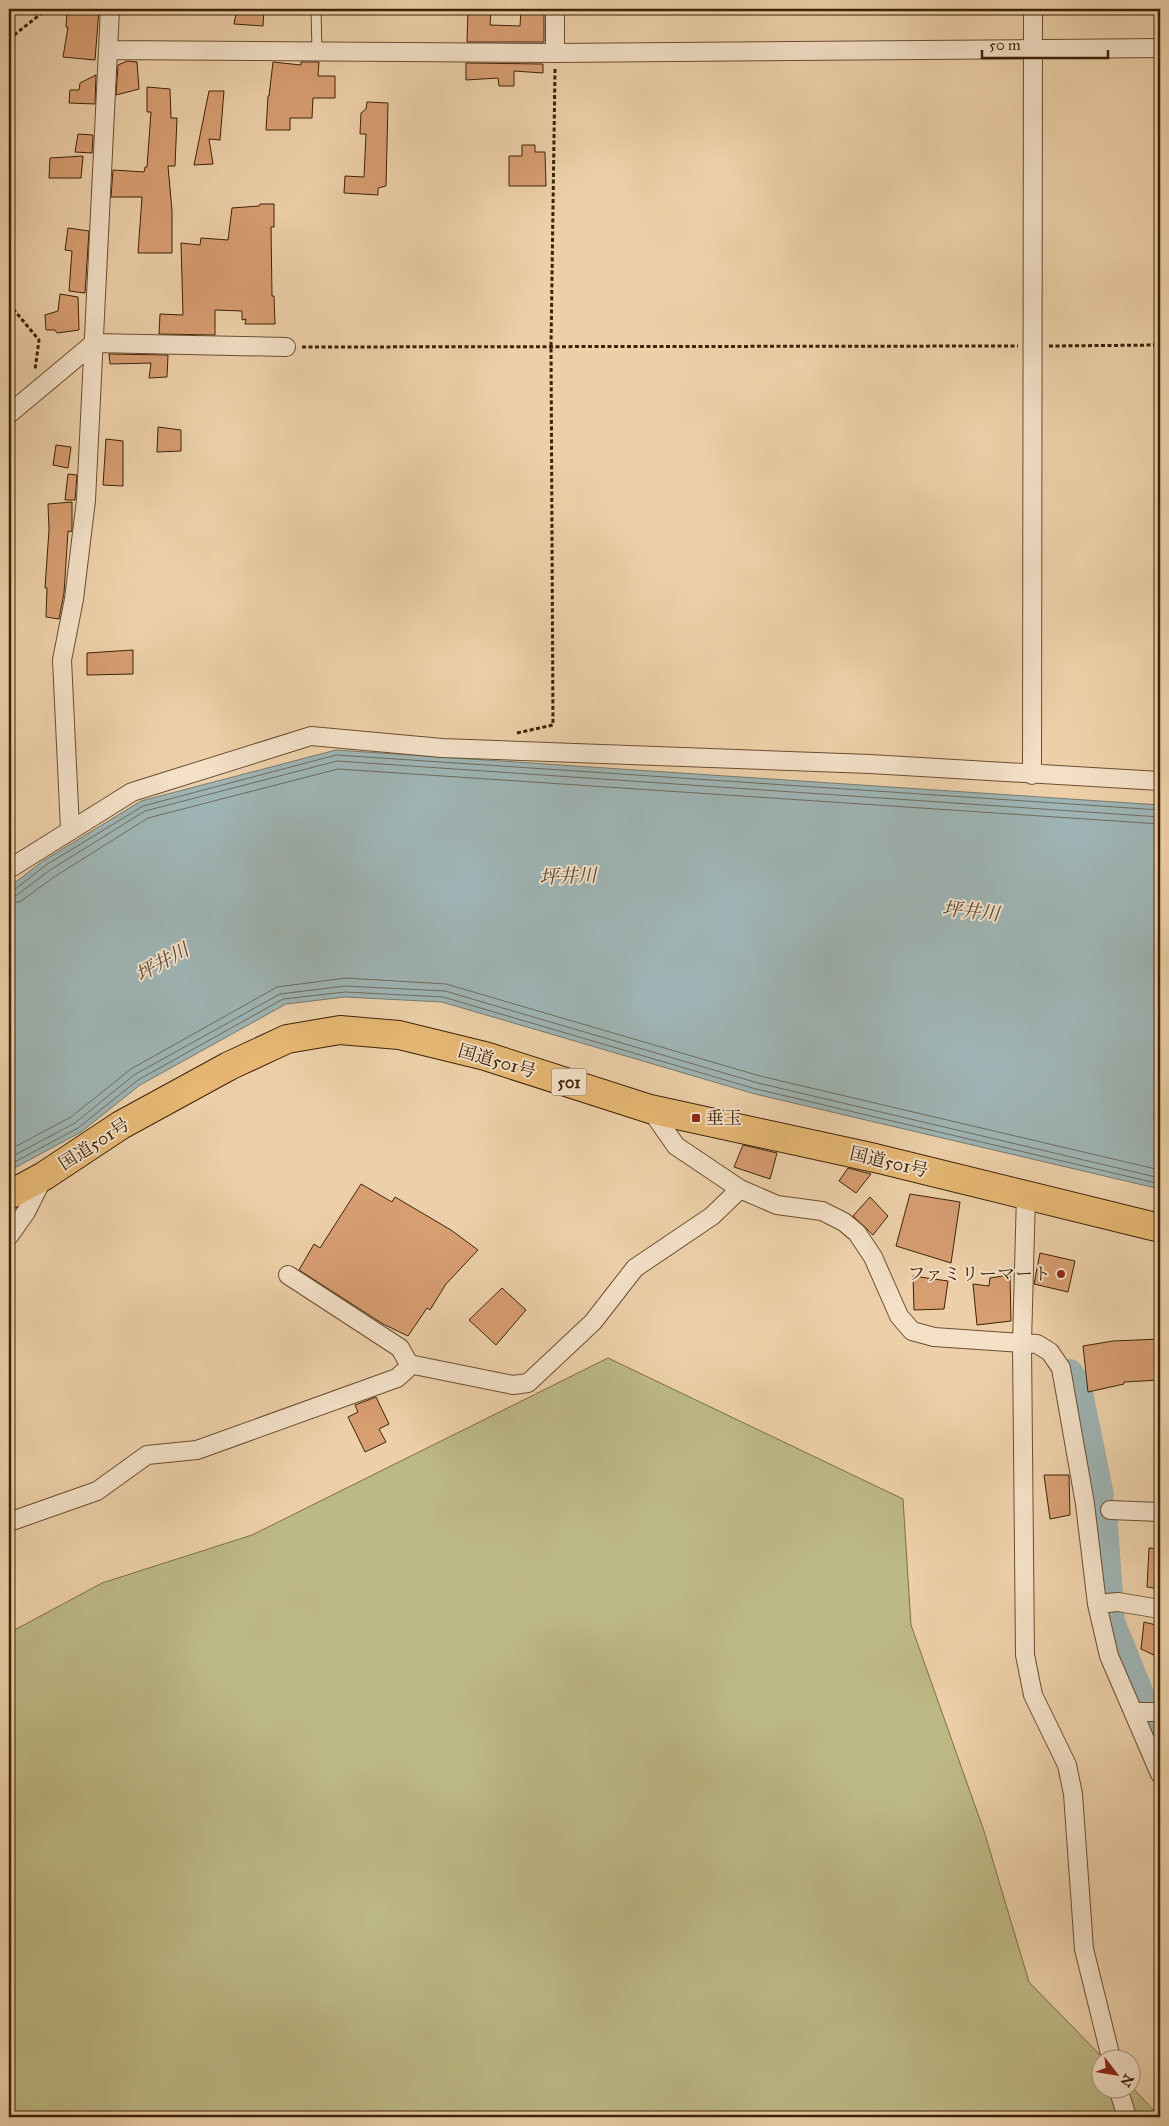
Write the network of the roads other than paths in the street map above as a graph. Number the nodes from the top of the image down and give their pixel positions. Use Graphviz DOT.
graph roads {
  1 [pos="110,9"];
  2 [pos="316,9"];
  3 [pos="555,9"];
  4 [pos="1033,9"];
  5 [pos="1033,48"];
  6 [pos="1160,48"];
  7 [pos="108,50"];
  8 [pos="317,53"];
  9 [pos="555,53"];
  10 [pos="94,343"];
  11 [pos="286,347"];
  12 [pos="9,414"];
  13 [pos="1032,775"];
  14 [pos="1160,781"];
  15 [pos="70,830"];
  16 [pos="9,869"];
  17 [pos="650,1109"];
  18 [pos="44,1176"];
  19 [pos="740,1189"];
  20 [pos="9,1195"];
  21 [pos="1026,1195"];
  22 [pos="1160,1228"];
  23 [pos="9,1236"];
  24 [pos="288,1275"];
  25 [pos="1022,1343"];
  26 [pos="408,1364"];
  27 [pos="1110,1510"];
  28 [pos="1160,1512"];
  29 [pos="9,1522"];
  30 [pos="1107,1603"];
  31 [pos="1160,1609"];
  32 [pos="1146,1711"];
  33 [pos="1160,1774"];
  34 [pos="1109,2048"];
  35 [pos="1121,2098"];
  36 [pos="1127,2117"];
  1 -- 7 [label="street"];
  2 -- 8 [label="lane"];
  3 -- 9 [label="street"];
  4 -- 5 [label="street"];
  5 -- 6 [label="street"];
  5 -- 9 [label="street"];
  5 -- 13 [label="street"];
  7 -- 8 [label="street"];
  7 -- 10 [label="street"];
  8 -- 9 [label="street"];
  10 -- 11 [label="street"];
  10 -- 12 [label="street"];
  10 -- 15 [label="street"];
  13 -- 14 [label="street"];
  13 -- 15 [label="street"];
  15 -- 16 [label="street"];
  17 -- 18 [label="highway, 国道501号 / 501"];
  17 -- 19 [label="street"];
  17 -- 21 [label="highway, 国道501号 / 501"];
  18 -- 20 [label="highway, 国道501号 / 501"];
  18 -- 23 [label="street"];
  19 -- 25 [label="street"];
  19 -- 26 [label="street"];
  21 -- 22 [label="highway, 国道501号 / 501"];
  21 -- 25 [label="street"];
  24 -- 26 [label="street"];
  25 -- 30 [label="street"];
  25 -- 34 [label="street"];
  26 -- 29 [label="street"];
  27 -- 28 [label="street"];
  30 -- 31 [label="street"];
  30 -- 32 [label="street"];
  32 -- 33 [label="street"];
  35 -- 36 [label="street"];
}
